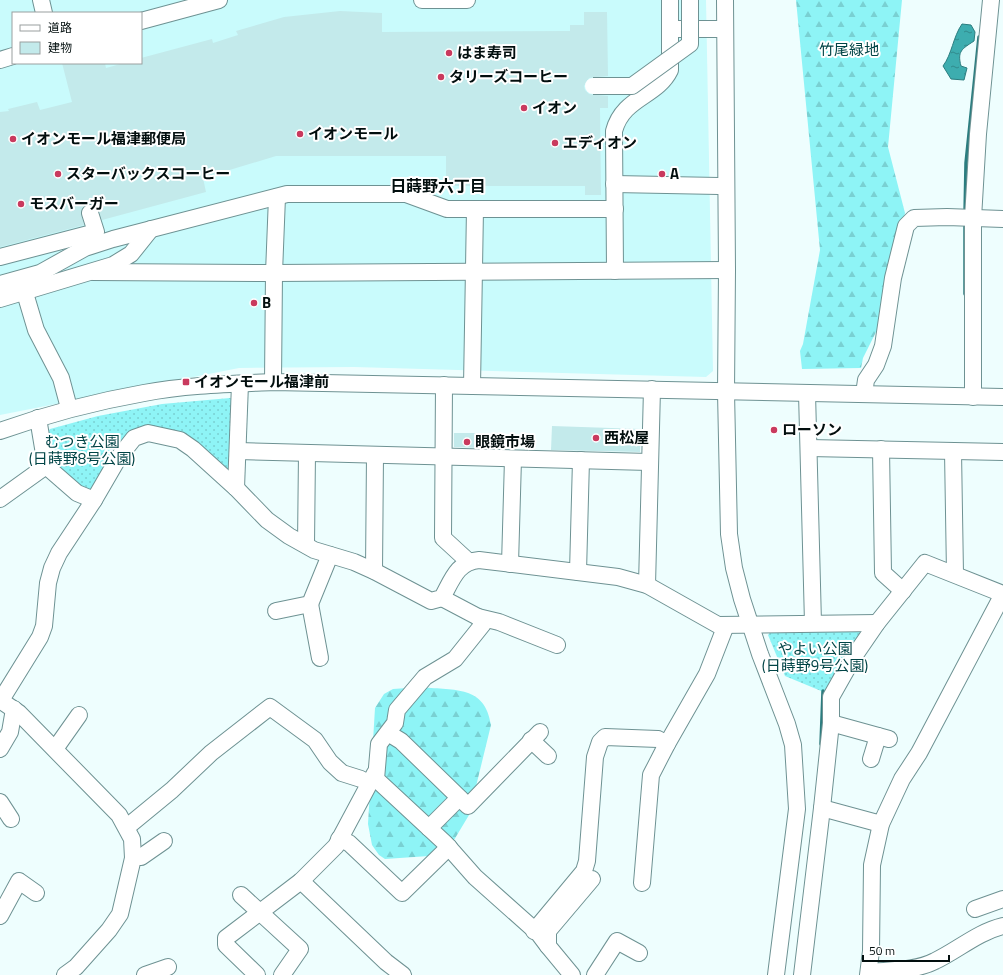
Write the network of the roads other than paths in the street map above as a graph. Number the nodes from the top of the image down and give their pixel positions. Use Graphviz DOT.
graph roads {
  1 [pos="40,0"];
  2 [pos="218,0"];
  3 [pos="422,0"];
  4 [pos="467,0"];
  5 [pos="670,0"];
  6 [pos="690,0"];
  7 [pos="717,0"];
  8 [pos="725,0"];
  9 [pos="992,0"];
  10 [pos="44,12"];
  11 [pos="142,21"];
  12 [pos="670,28"];
  13 [pos="718,29"];
  14 [pos="12,56"];
  15 [pos="0,60"];
  16 [pos="593,86"];
  17 [pos="614,184"];
  18 [pos="720,186"];
  19 [pos="277,197"];
  20 [pos="475,209"];
  21 [pos="614,209"];
  22 [pos="90,213"];
  23 [pos="973,218"];
  24 [pos="1003,219"];
  25 [pos="151,229"];
  26 [pos="0,257"];
  27 [pos="0,266"];
  28 [pos="724,270"];
  29 [pos="615,271"];
  30 [pos="93,272"];
  31 [pos="474,272"];
  32 [pos="40,273"];
  33 [pos="274,273"];
  34 [pos="0,284"];
  35 [pos="24,293"];
  36 [pos="0,299"];
  37 [pos="273,382"];
  38 [pos="240,384"];
  39 [pos="444,385"];
  40 [pos="472,386"];
  41 [pos="652,389"];
  42 [pos="726,392"];
  43 [pos="807,393"];
  44 [pos="864,394"];
  45 [pos="1003,396"];
  46 [pos="973,397"];
  47 [pos="69,408"];
  48 [pos="38,418"];
  49 [pos="0,431"];
  50 [pos="809,448"];
  51 [pos="881,449"];
  52 [pos="238,451"];
  53 [pos="953,451"];
  54 [pos="1003,452"];
  55 [pos="307,453"];
  56 [pos="375,455"];
  57 [pos="444,457"];
  58 [pos="513,458"];
  59 [pos="581,460"];
  60 [pos="649,462"];
  61 [pos="46,466"];
  62 [pos="236,488"];
  63 [pos="0,498"];
  64 [pos="94,500"];
  65 [pos="306,546"];
  66 [pos="330,555"];
  67 [pos="468,561"];
  68 [pos="510,564"];
  69 [pos="374,571"];
  70 [pos="578,572"];
  71 [pos="955,574"];
  72 [pos="647,585"];
  73 [pos="903,591"];
  74 [pos="442,598"];
  75 [pos="310,604"];
  76 [pos="276,611"];
  77 [pos="478,617"];
  78 [pos="812,623"];
  79 [pos="877,623"];
  80 [pos="750,624"];
  81 [pos="726,625"];
  82 [pos="557,645"];
  83 [pos="320,658"];
  84 [pos="5,703"];
  85 [pos="79,716"];
  86 [pos="831,723"];
  87 [pos="388,733"];
  88 [pos="667,744"];
  89 [pos="0,749"];
  90 [pos="55,749"];
  91 [pos="548,756"];
  92 [pos="871,760"];
  93 [pos="368,776"];
  94 [pos="458,798"];
  95 [pos="0,802"];
  96 [pos="822,808"];
  97 [pos="11,819"];
  98 [pos="881,824"];
  99 [pos="127,827"];
  100 [pos="429,828"];
  101 [pos="339,839"];
  102 [pos="164,841"];
  103 [pos="449,847"];
  104 [pos="133,856"];
  105 [pos="592,879"];
  106 [pos="301,881"];
  107 [pos="642,883"];
  108 [pos="36,893"];
  109 [pos="241,895"];
  110 [pos="1003,900"];
  111 [pos="975,909"];
  112 [pos="260,911"];
  113 [pos="0,916"];
  114 [pos="1003,926"];
  115 [pos="534,931"];
  116 [pos="548,946"];
  117 [pos="639,953"];
  118 [pos="168,967"];
  119 [pos="76,972"];
  120 [pos="869,974"];
  121 [pos="144,975"];
  122 [pos="257,975"];
  123 [pos="282,975"];
  124 [pos="404,975"];
  125 [pos="572,975"];
  126 [pos="595,975"];
  127 [pos="776,975"];
  128 [pos="802,975"];
  1 -- 10 [label="street"];
  2 -- 11 [label="street"];
  3 -- 4 [label="street"];
  5 -- 12 [label="street"];
  6 -- 16 [label="street, bridge"];
  7 -- 13 [label="street"];
  8 -- 28 [label="street"];
  9 -- 23 [label="street"];
  12 -- 13 [label="street"];
  12 -- 17 [label="street"];
  13 -- 18 [label="street"];
  14 -- 15 [label="street"];
  17 -- 18 [label="street"];
  17 -- 21 [label="street"];
  18 -- 28 [label="street"];
  19 -- 20 [label="street"];
  19 -- 25 [label="street"];
  19 -- 33 [label="street"];
  20 -- 21 [label="street"];
  20 -- 31 [label="street"];
  21 -- 29 [label="street"];
  22 -- 26 [label="street"];
  23 -- 24 [label="street"];
  23 -- 44 [label="street"];
  23 -- 46 [label="street"];
  25 -- 30 [label="street"];
  25 -- 32 [label="street"];
  27 -- 32 [label="street"];
  28 -- 29 [label="street"];
  28 -- 42 [label="street"];
  29 -- 31 [label="street"];
  30 -- 33 [label="street"];
  30 -- 35 [label="street"];
  31 -- 33 [label="street"];
  31 -- 40 [label="street"];
  32 -- 34 [label="street"];
  33 -- 37 [label="street"];
  34 -- 35 [label="street"];
  35 -- 36 [label="street"];
  35 -- 47 [label="street"];
  37 -- 38 [label="street"];
  37 -- 39 [label="street"];
  38 -- 47 [label="street"];
  38 -- 52 [label="street"];
  39 -- 40 [label="street"];
  39 -- 57 [label="street"];
  40 -- 41 [label="street"];
  41 -- 42 [label="street"];
  41 -- 60 [label="street"];
  42 -- 43 [label="street"];
  42 -- 80 [label="street"];
  43 -- 44 [label="street"];
  43 -- 50 [label="street"];
  44 -- 46 [label="street"];
  45 -- 46 [label="street"];
  47 -- 48 [label="street"];
  48 -- 49 [label="street"];
  48 -- 61 [label="street"];
  50 -- 51 [label="street"];
  50 -- 78 [label="street"];
  51 -- 53 [label="street"];
  51 -- 73 [label="street"];
  52 -- 55 [label="street"];
  52 -- 62 [label="street"];
  53 -- 54 [label="street"];
  53 -- 71 [label="street"];
  55 -- 56 [label="street"];
  55 -- 65 [label="street"];
  56 -- 57 [label="street"];
  56 -- 69 [label="street"];
  57 -- 58 [label="street"];
  57 -- 67 [label="street"];
  58 -- 59 [label="street"];
  58 -- 68 [label="street"];
  59 -- 60 [label="street"];
  59 -- 70 [label="street"];
  60 -- 72 [label="street"];
  61 -- 63 [label="street"];
  61 -- 64 [label="street"];
  62 -- 64 [label="street"];
  62 -- 65 [label="street"];
  64 -- 84 [label="street"];
  65 -- 66 [label="street"];
  66 -- 69 [label="street"];
  66 -- 75 [label="street"];
  67 -- 68 [label="street"];
  67 -- 74 [label="street"];
  68 -- 70 [label="street"];
  69 -- 74 [label="street"];
  70 -- 72 [label="street"];
  71 -- 73 [label="street"];
  71 -- 98 [label="street"];
  72 -- 81 [label="street"];
  73 -- 79 [label="street"];
  74 -- 77 [label="street"];
  75 -- 76 [label="street"];
  75 -- 83 [label="street"];
  77 -- 82 [label="street"];
  77 -- 87 [label="street"];
  78 -- 79 [label="street"];
  78 -- 80 [label="street"];
  79 -- 86 [label="street"];
  80 -- 81 [label="street"];
  80 -- 127 [label="street"];
  81 -- 88 [label="street"];
  84 -- 89 [label="street"];
  84 -- 90 [label="street"];
  85 -- 90 [label="street"];
  86 -- 92 [label="street"];
  86 -- 96 [label="street"];
  87 -- 93 [label="street"];
  87 -- 94 [label="street"];
  88 -- 107 [label="street"];
  88 -- 115 [label="street"];
  90 -- 99 [label="street"];
  91 -- 94 [label="street"];
  93 -- 99 [label="street"];
  93 -- 100 [label="street"];
  93 -- 101 [label="street"];
  94 -- 100 [label="street"];
  95 -- 97 [label="street"];
  96 -- 98 [label="street"];
  96 -- 128 [label="street"];
  98 -- 120 [label="street"];
  99 -- 104 [label="street"];
  100 -- 103 [label="street"];
  101 -- 103 [label="street"];
  101 -- 106 [label="street"];
  102 -- 104 [label="street"];
  103 -- 115 [label="street"];
  104 -- 119 [label="street"];
  105 -- 116 [label="street"];
  106 -- 112 [label="street"];
  106 -- 124 [label="street"];
  108 -- 113 [label="street"];
  109 -- 112 [label="street"];
  110 -- 111 [label="street"];
  112 -- 122 [label="street"];
  112 -- 123 [label="street"];
  114 -- 120 [label="street"];
  115 -- 116 [label="street"];
  116 -- 125 [label="street"];
  117 -- 126 [label="street"];
  118 -- 121 [label="street"];
}
